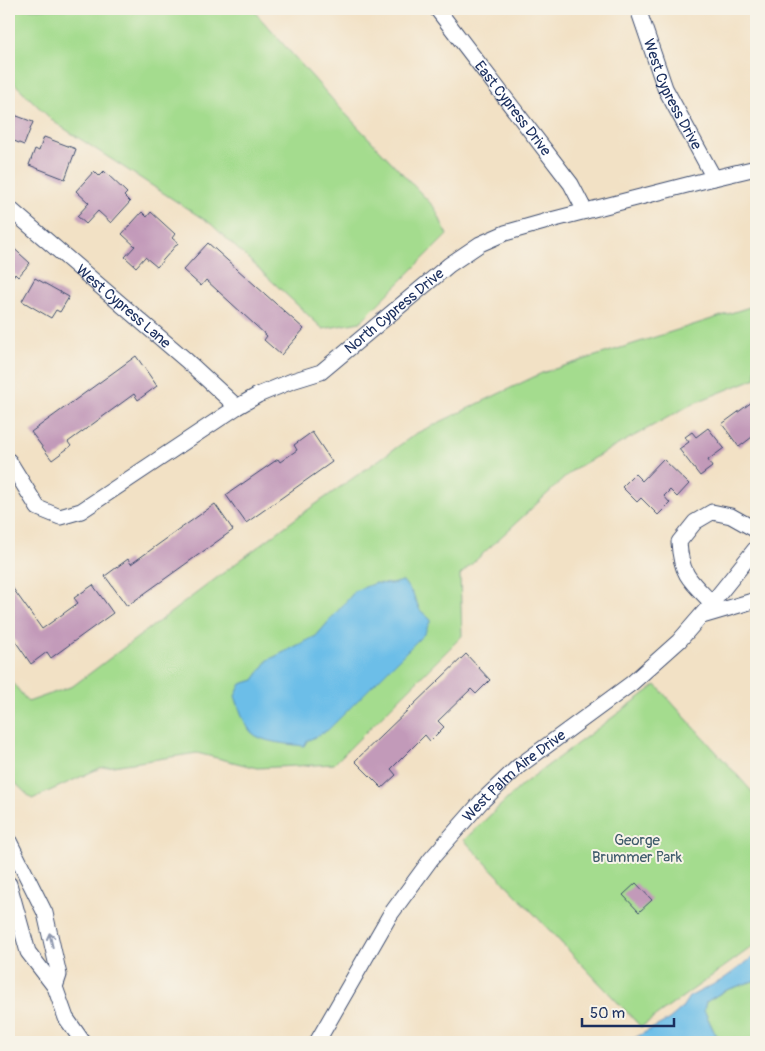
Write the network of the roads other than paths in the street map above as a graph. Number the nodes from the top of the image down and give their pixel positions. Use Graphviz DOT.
graph roads {
  1 [pos="437,9"];
  2 [pos="638,9"];
  3 [pos="756,168"];
  4 [pos="714,178"];
  5 [pos="9,208"];
  6 [pos="585,211"];
  7 [pos="237,407"];
  8 [pos="9,461"];
  9 [pos="756,530"];
  10 [pos="756,548"];
  11 [pos="756,600"];
  12 [pos="712,603"];
  13 [pos="700,616"];
  14 [pos="9,841"];
  15 [pos="9,884"];
  16 [pos="55,987"];
  17 [pos="83,1042"];
  18 [pos="317,1042"];
  1 -- 6 [label="street, East Cypress Drive"];
  2 -- 4 [label="street, West Cypress Drive"];
  3 -- 4 [label="street, North Cypress Drive"];
  4 -- 6 [label="street, North Cypress Drive"];
  5 -- 7 [label="street, West Cypress Lane"];
  6 -- 7 [label="street, North Cypress Drive"];
  7 -- 8 [label="street, North Cypress Drive"];
  9 -- 12 [label="street"];
  10 -- 12 [label="street, West Palm Aire Drive"];
  11 -- 13 [label="street"];
  12 -- 13 [label="street, West Palm Aire Drive"];
  13 -- 18 [label="street, West Palm Aire Drive"];
  16 -- 14 [label="street, one-way"];
  15 -- 16 [label="street"];
  16 -- 17 [label="street"];
}
